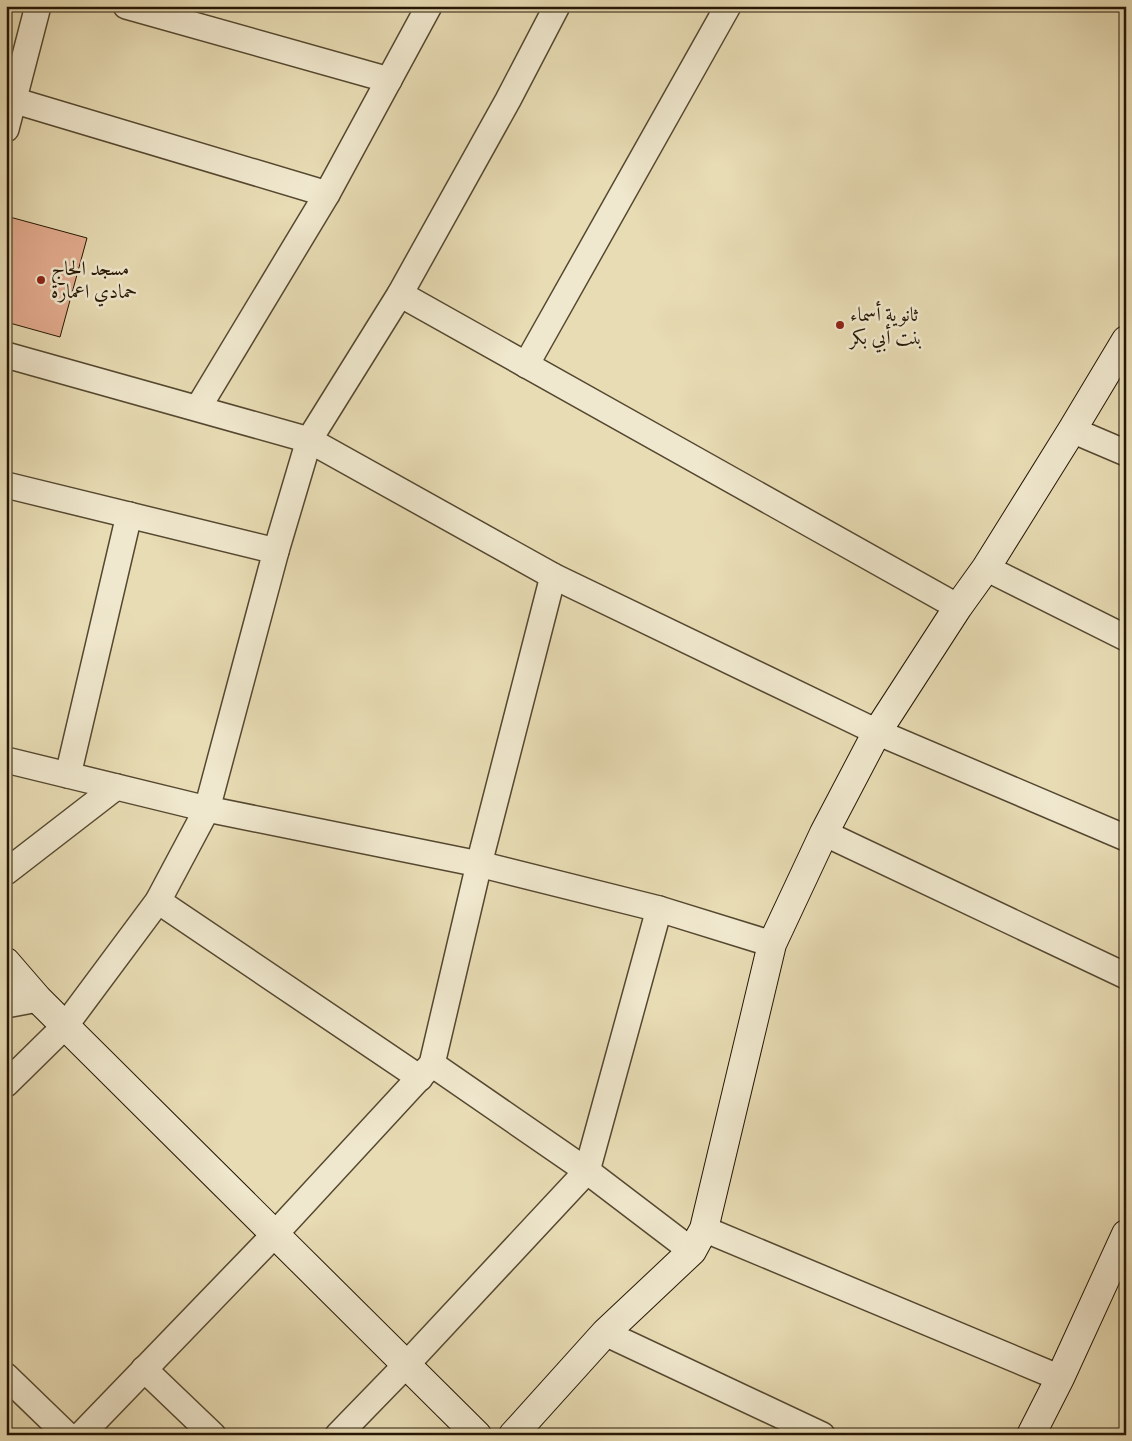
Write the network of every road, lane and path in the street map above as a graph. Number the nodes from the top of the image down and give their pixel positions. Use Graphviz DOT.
graph roads {
  1 [pos="38,6"];
  2 [pos="126,6"];
  3 [pos="429,6"];
  4 [pos="557,6"];
  5 [pos="728,6"];
  6 [pos="389,80"];
  7 [pos="10,99"];
  8 [pos="6,129"];
  9 [pos="327,194"];
  10 [pos="400,294"];
  11 [pos="1126,340"];
  12 [pos="6,355"];
  13 [pos="526,365"];
  14 [pos="198,408"];
  15 [pos="1072,430"];
  16 [pos="309,440"];
  17 [pos="1126,453"];
  18 [pos="6,485"];
  19 [pos="129,515"];
  20 [pos="276,552"];
  21 [pos="986,568"];
  22 [pos="553,576"];
  23 [pos="958,607"];
  24 [pos="1126,638"];
  25 [pos="876,732"];
  26 [pos="6,760"];
  27 [pos="68,775"];
  28 [pos="116,787"];
  29 [pos="207,810"];
  30 [pos="824,833"];
  31 [pos="1126,838"];
  32 [pos="479,864"];
  33 [pos="6,872"];
  34 [pos="158,901"];
  35 [pos="659,909"];
  36 [pos="772,944"];
  37 [pos="6,962"];
  38 [pos="1126,976"];
  39 [pos="38,999"];
  40 [pos="6,1005"];
  41 [pos="65,1026"];
  42 [pos="426,1071"];
  43 [pos="6,1084"];
  44 [pos="587,1171"];
  45 [pos="275,1234"];
  46 [pos="698,1240"];
  47 [pos="1123,1249"];
  48 [pos="605,1333"];
  49 [pos="406,1365"];
  50 [pos="144,1370"];
  51 [pos="6,1376"];
  52 [pos="1060,1378"];
  53 [pos="67,1435"];
  54 [pos="81,1435"];
  55 [pos="214,1435"];
  56 [pos="338,1435"];
  57 [pos="477,1435"];
  58 [pos="513,1435"];
  59 [pos="822,1435"];
  60 [pos="1031,1435"];
  1 -- 7 [label="street"];
  2 -- 6 [label="street"];
  3 -- 6 [label="street"];
  4 -- 10 [label="street"];
  5 -- 13 [label="street"];
  6 -- 9 [label="street"];
  7 -- 8 [label="street"];
  7 -- 9 [label="street"];
  9 -- 14 [label="street"];
  10 -- 13 [label="street"];
  10 -- 16 [label="street"];
  11 -- 15 [label="street"];
  12 -- 14 [label="street"];
  13 -- 23 [label="street"];
  14 -- 16 [label="street"];
  15 -- 17 [label="street"];
  15 -- 21 [label="street"];
  16 -- 20 [label="street"];
  16 -- 22 [label="street"];
  18 -- 19 [label="street"];
  19 -- 20 [label="street"];
  19 -- 27 [label="street"];
  20 -- 29 [label="street"];
  21 -- 23 [label="street"];
  21 -- 24 [label="street"];
  22 -- 25 [label="street"];
  22 -- 32 [label="street"];
  23 -- 25 [label="street"];
  25 -- 30 [label="street"];
  25 -- 31 [label="street"];
  26 -- 27 [label="street"];
  27 -- 28 [label="street"];
  28 -- 29 [label="street"];
  28 -- 33 [label="street"];
  29 -- 32 [label="street"];
  29 -- 34 [label="street"];
  30 -- 36 [label="street"];
  30 -- 38 [label="street"];
  32 -- 35 [label="street"];
  32 -- 42 [label="street"];
  34 -- 41 [label="street"];
  34 -- 42 [label="street"];
  35 -- 36 [label="street"];
  35 -- 44 [label="street"];
  36 -- 46 [label="street"];
  37 -- 39 [label="street"];
  39 -- 40 [label="street"];
  39 -- 41 [label="street"];
  41 -- 43 [label="street"];
  41 -- 45 [label="street"];
  42 -- 44 [label="street"];
  42 -- 45 [label="street"];
  44 -- 46 [label="street"];
  44 -- 49 [label="street"];
  45 -- 49 [label="street"];
  45 -- 50 [label="street"];
  46 -- 48 [label="street"];
  46 -- 52 [label="street"];
  47 -- 52 [label="street"];
  48 -- 58 [label="street"];
  48 -- 59 [label="street"];
  49 -- 56 [label="street"];
  49 -- 57 [label="street"];
  50 -- 54 [label="street"];
  50 -- 55 [label="street"];
  51 -- 53 [label="street"];
  52 -- 60 [label="street"];
}
